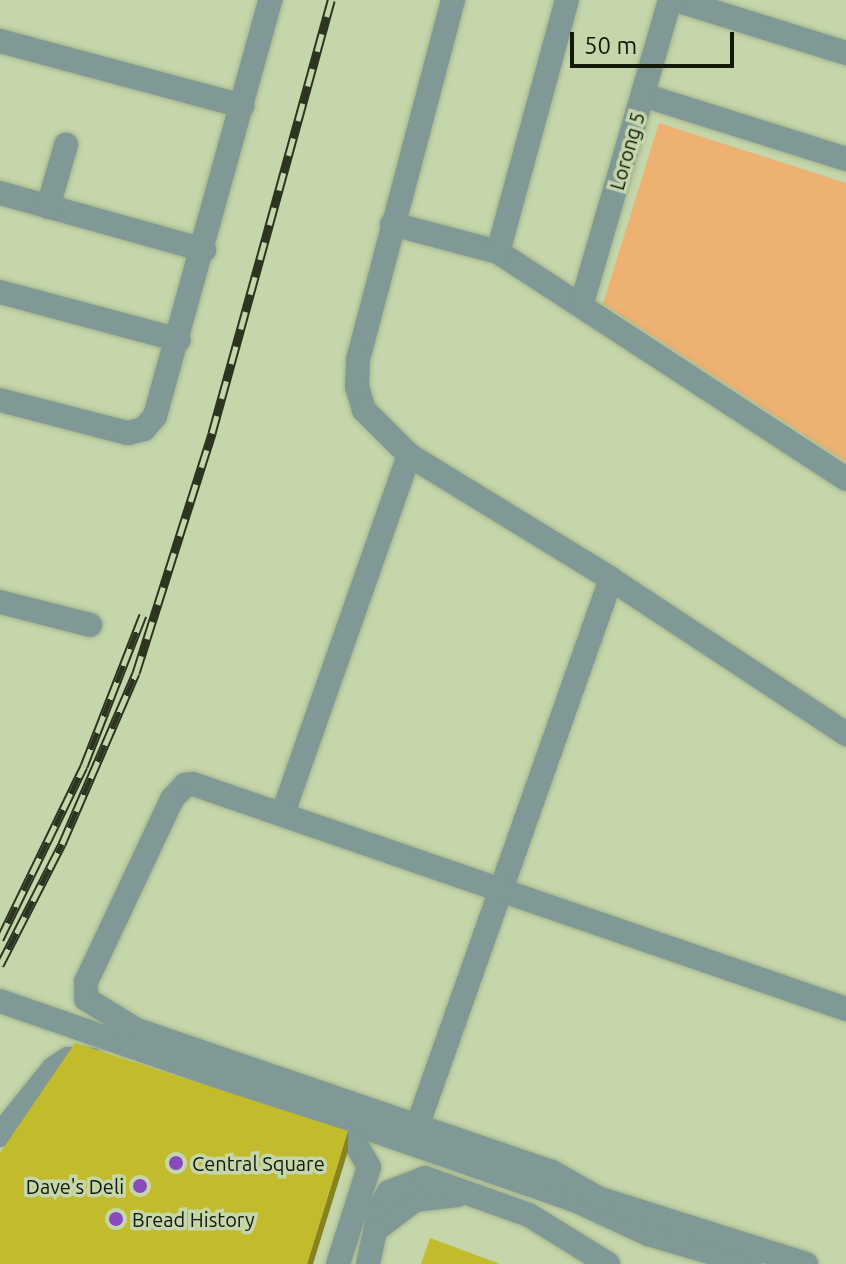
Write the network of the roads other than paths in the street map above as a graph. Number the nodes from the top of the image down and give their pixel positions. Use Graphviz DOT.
graph roads {
  1 [pos="453,0"];
  2 [pos="567,0"];
  3 [pos="673,0"];
  4 [pos="263,2"];
  5 [pos="0,41"];
  6 [pos="846,53"];
  7 [pos="643,95"];
  8 [pos="242,106"];
  9 [pos="66,145"];
  10 [pos="846,159"];
  11 [pos="0,193"];
  12 [pos="48,207"];
  13 [pos="392,224"];
  14 [pos="204,250"];
  15 [pos="498,252"];
  16 [pos="0,292"];
  17 [pos="582,303"];
  18 [pos="179,340"];
  19 [pos="0,400"];
  20 [pos="409,455"];
  21 [pos="846,479"];
  22 [pos="611,579"];
  23 [pos="0,602"];
  24 [pos="90,625"];
  25 [pos="846,734"];
  26 [pos="283,813"];
  27 [pos="505,889"];
  28 [pos="0,1001"];
  29 [pos="846,1009"];
  30 [pos="418,1124"];
  31 [pos="0,1135"];
  32 [pos="389,1192"];
  33 [pos="464,1195"];
  34 [pos="588,1200"];
  35 [pos="623,1204"];
  36 [pos="353,1220"];
  37 [pos="378,1228"];
  38 [pos="705,1258"];
  39 [pos="338,1264"];
  40 [pos="368,1264"];
  41 [pos="608,1264"];
  42 [pos="750,1264"];
  43 [pos="806,1264"];
  1 -- 13 [label="street"];
  2 -- 15 [label="street"];
  3 -- 6 [label="street"];
  3 -- 7 [label="street, Lorong 5"];
  4 -- 8 [label="street"];
  5 -- 8 [label="street"];
  7 -- 10 [label="street"];
  7 -- 17 [label="street, Lorong 5"];
  8 -- 14 [label="street"];
  9 -- 12 [label="street"];
  11 -- 12 [label="street"];
  12 -- 14 [label="street"];
  13 -- 15 [label="street"];
  13 -- 20 [label="street"];
  14 -- 18 [label="street"];
  15 -- 17 [label="street"];
  16 -- 18 [label="street"];
  17 -- 21 [label="street"];
  18 -- 19 [label="street"];
  20 -- 22 [label="street"];
  20 -- 26 [label="street"];
  22 -- 25 [label="street"];
  22 -- 27 [label="street"];
  23 -- 24 [label="street"];
  26 -- 27 [label="street"];
  26 -- 30 [label="street"];
  27 -- 29 [label="street"];
  27 -- 30 [label="street"];
  28 -- 34 [label="street"];
  30 -- 34 [label="street"];
  31 -- 36 [label="street"];
  32 -- 33 [label="street"];
  32 -- 36 [label="street"];
  32 -- 37 [label="street"];
  33 -- 37 [label="street"];
  33 -- 41 [label="street"];
  34 -- 35 [label="street"];
  34 -- 38 [label="street"];
  35 -- 38 [label="street"];
  35 -- 43 [label="street"];
  36 -- 39 [label="street"];
  37 -- 40 [label="street"];
  38 -- 42 [label="street"];
}
